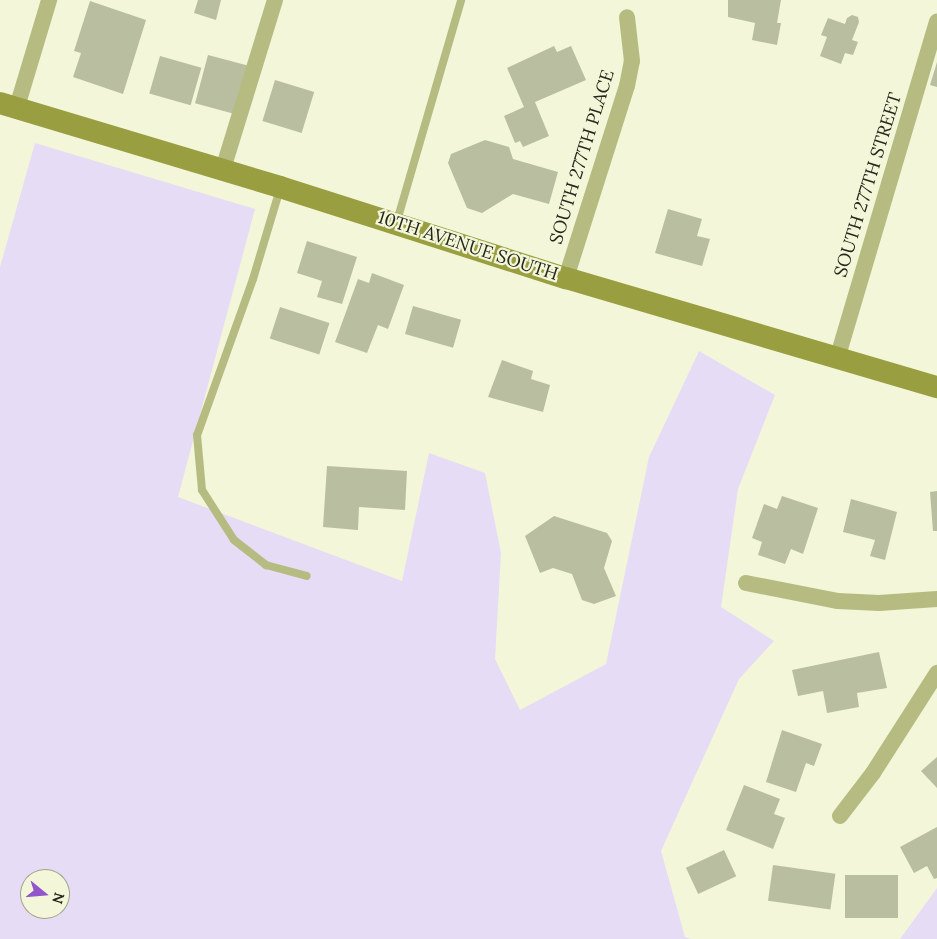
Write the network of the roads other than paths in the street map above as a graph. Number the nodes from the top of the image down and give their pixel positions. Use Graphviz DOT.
graph roads {
  1 [pos="49,0"];
  2 [pos="275,0"];
  3 [pos="461,0"];
  4 [pos="626,17"];
  5 [pos="937,22"];
  6 [pos="8,105"];
  7 [pos="223,170"];
  8 [pos="280,187"];
  9 [pos="396,223"];
  10 [pos="566,278"];
  11 [pos="837,359"];
  12 [pos="937,387"];
  13 [pos="307,576"];
  14 [pos="746,583"];
  15 [pos="937,599"];
  16 [pos="937,673"];
  17 [pos="840,816"];
  1 -- 6 [label="street"];
  2 -- 7 [label="street"];
  3 -- 9 [label="lane"];
  4 -- 10 [label="street, SOUTH 277TH PLACE"];
  5 -- 11 [label="street, SOUTH 277TH STREET"];
  6 -- 7 [label="main road, 10TH AVENUE SOUTH"];
  7 -- 8 [label="main road, 10TH AVENUE SOUTH"];
  8 -- 9 [label="main road, 10TH AVENUE SOUTH"];
  8 -- 13 [label="lane"];
  9 -- 10 [label="main road, 10TH AVENUE SOUTH"];
  10 -- 11 [label="main road, 10TH AVENUE SOUTH"];
  11 -- 12 [label="main road, 10TH AVENUE SOUTH"];
  14 -- 15 [label="street"];
  16 -- 17 [label="street"];
}
